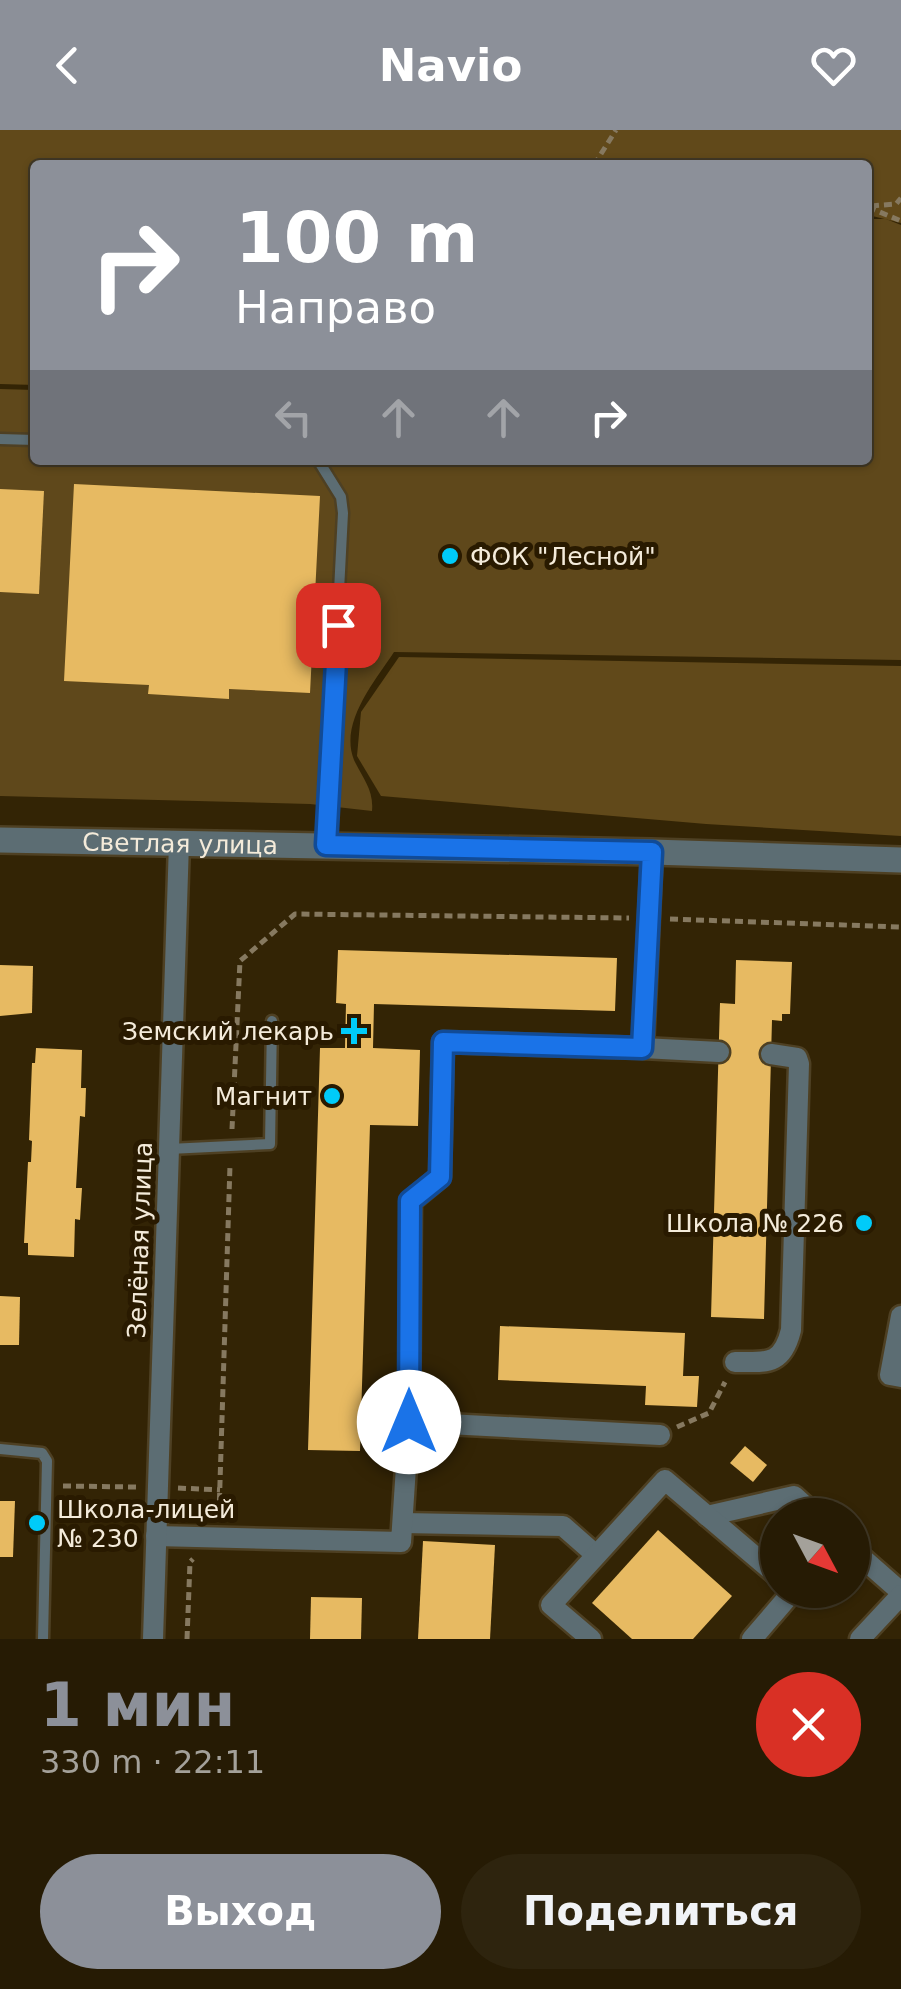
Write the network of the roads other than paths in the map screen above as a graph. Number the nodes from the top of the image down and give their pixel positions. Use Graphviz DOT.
graph roads {
  1 [pos="0,439"];
  2 [pos="30,440"];
  3 [pos="321,465"];
  4 [pos="0,840"];
  5 [pos="179,843"];
  6 [pos="326,845"];
  7 [pos="652,852"];
  8 [pos="901,860"];
  9 [pos="272,1021"];
  10 [pos="642,1048"];
  11 [pos="719,1052"];
  12 [pos="771,1054"];
  13 [pos="168,1148"];
  14 [pos="901,1316"];
  15 [pos="735,1362"];
  16 [pos="901,1377"];
  17 [pos="409,1422"];
  18 [pos="660,1435"];
  19 [pos="0,1450"];
  20 [pos="760,1504"];
  21 [pos="707,1516"];
  22 [pos="403,1523"];
  23 [pos="156,1536"];
  24 [pos="596,1555"];
  25 [pos="760,1561"];
  26 [pos="870,1565"];
  27 [pos="901,1593"];
  28 [pos="779,1608"];
  29 [pos="44,1639"];
  30 [pos="153,1639"];
  31 [pos="590,1639"];
  32 [pos="752,1639"];
  33 [pos="860,1639"];
  1 -- 2 [label="lane"];
  3 -- 6 [label="lane"];
  4 -- 5 [label="street, Светлая улица"];
  5 -- 6 [label="street, Светлая улица"];
  5 -- 13 [label="street, Зелёная улица"];
  6 -- 7 [label="street, Светлая улица"];
  7 -- 8 [label="street, Светлая улица"];
  7 -- 10 [label="street"];
  9 -- 13 [label="lane"];
  10 -- 11 [label="street"];
  10 -- 17 [label="street"];
  12 -- 15 [label="street"];
  13 -- 23 [label="street, Зелёная улица"];
  14 -- 16 [label="street"];
  17 -- 18 [label="street"];
  17 -- 22 [label="street"];
  19 -- 29 [label="lane"];
  20 -- 21 [label="street"];
  21 -- 24 [label="street"];
  21 -- 25 [label="street"];
  22 -- 23 [label="street"];
  22 -- 24 [label="street"];
  23 -- 30 [label="street, Зелёная улица"];
  24 -- 31 [label="street"];
  26 -- 27 [label="street"];
  27 -- 33 [label="street"];
  28 -- 32 [label="street"];
}
